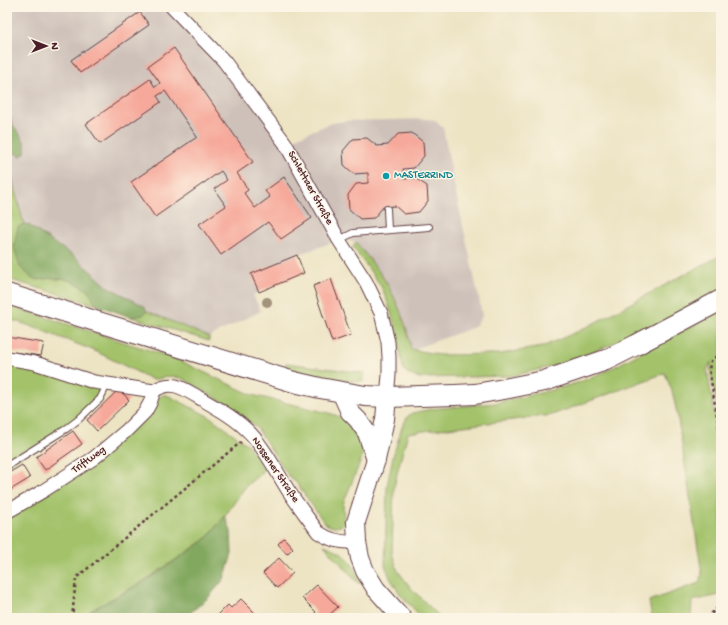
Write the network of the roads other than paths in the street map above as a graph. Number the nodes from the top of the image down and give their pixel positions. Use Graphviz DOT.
graph roads {
  1 [pos="172,7"];
  2 [pos="387,209"];
  3 [pos="429,227"];
  4 [pos="388,230"];
  5 [pos="339,240"];
  6 [pos="7,294"];
  7 [pos="721,300"];
  8 [pos="7,358"];
  9 [pos="108,383"];
  10 [pos="154,390"];
  11 [pos="341,392"];
  12 [pos="387,397"];
  13 [pos="376,460"];
  14 [pos="7,466"];
  15 [pos="7,512"];
  16 [pos="357,542"];
  17 [pos="402,618"];
  1 -- 5 [label="street, Schlettaer Straße"];
  2 -- 4 [label="lane"];
  3 -- 4 [label="lane"];
  4 -- 5 [label="lane"];
  5 -- 12 [label="street, Schlettaer Straße"];
  6 -- 11 [label="main road"];
  7 -- 12 [label="main road"];
  8 -- 9 [label="street, Nossener Straße"];
  9 -- 10 [label="street, Nossener Straße"];
  9 -- 14 [label="lane"];
  10 -- 15 [label="street, Triftweg"];
  10 -- 16 [label="street, Nossener Straße"];
  11 -- 12 [label="main road"];
  11 -- 13 [label="street"];
  12 -- 13 [label="street"];
  13 -- 16 [label="street"];
  16 -- 17 [label="street"];
}
